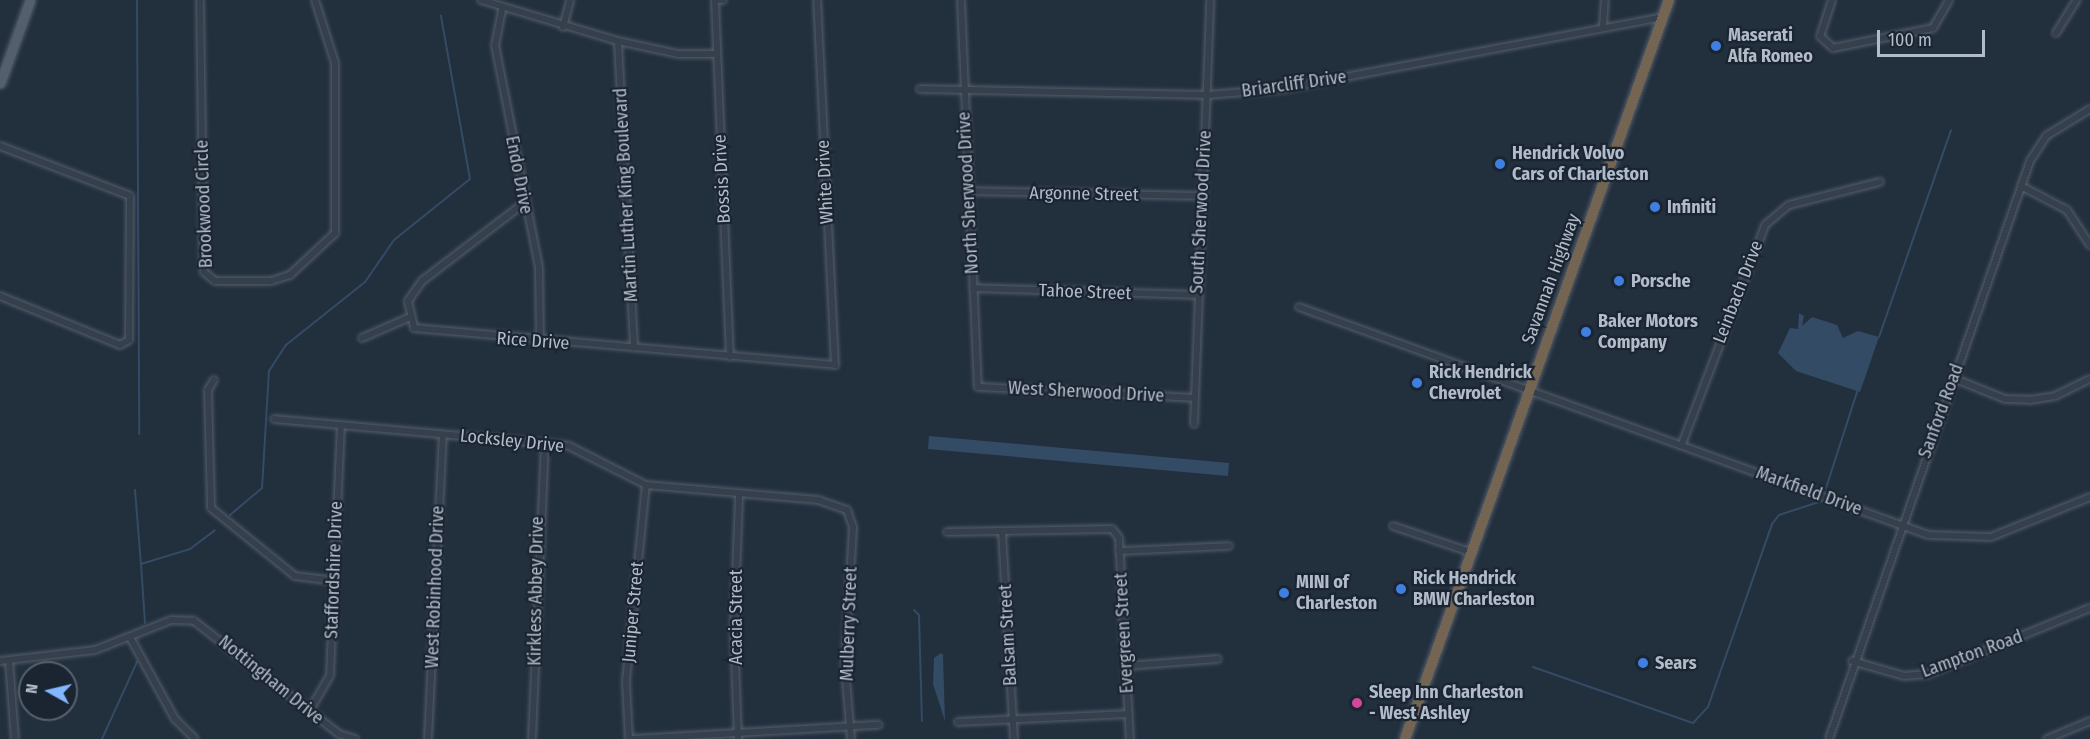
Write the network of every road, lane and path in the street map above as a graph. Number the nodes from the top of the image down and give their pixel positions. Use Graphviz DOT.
graph roads {
  1 [pos="30,0"];
  2 [pos="200,0"];
  3 [pos="315,0"];
  4 [pos="570,0"];
  5 [pos="715,0"];
  6 [pos="723,0"];
  7 [pos="817,0"];
  8 [pos="961,0"];
  9 [pos="1210,0"];
  10 [pos="1605,0"];
  11 [pos="1669,0"];
  12 [pos="1832,0"];
  13 [pos="1949,0"];
  14 [pos="2077,0"];
  15 [pos="480,2"];
  16 [pos="502,10"];
  17 [pos="1663,17"];
  18 [pos="1603,26"];
  19 [pos="563,27"];
  20 [pos="2056,33"];
  21 [pos="618,41"];
  22 [pos="717,54"];
  23 [pos="0,83"];
  24 [pos="920,89"];
  25 [pos="963,90"];
  26 [pos="1207,95"];
  27 [pos="2090,109"];
  28 [pos="0,146"];
  29 [pos="1880,182"];
  30 [pos="2021,186"];
  31 [pos="968,191"];
  32 [pos="1200,196"];
  33 [pos="524,203"];
  34 [pos="2090,244"];
  35 [pos="973,288"];
  36 [pos="1196,295"];
  37 [pos="0,296"];
  38 [pos="1299,307"];
  39 [pos="408,318"];
  40 [pos="362,338"];
  41 [pos="540,342"];
  42 [pos="634,348"];
  43 [pos="730,357"];
  44 [pos="835,365"];
  45 [pos="1953,378"];
  46 [pos="2090,379"];
  47 [pos="214,380"];
  48 [pos="978,387"];
  49 [pos="1529,390"];
  50 [pos="1194,398"];
  51 [pos="274,419"];
  52 [pos="1194,424"];
  53 [pos="341,425"];
  54 [pos="443,435"];
  55 [pos="545,443"];
  56 [pos="1682,444"];
  57 [pos="646,485"];
  58 [pos="739,495"];
  59 [pos="2090,496"];
  60 [pos="847,510"];
  61 [pos="1900,525"];
  62 [pos="1393,526"];
  63 [pos="1002,531"];
  64 [pos="947,532"];
  65 [pos="1229,546"];
  66 [pos="1119,551"];
  67 [pos="1473,553"];
  68 [pos="334,581"];
  69 [pos="2090,608"];
  70 [pos="131,639"];
  71 [pos="1218,659"];
  72 [pos="9,660"];
  73 [pos="0,661"];
  74 [pos="1852,661"];
  75 [pos="1126,666"];
  76 [pos="310,710"];
  77 [pos="1129,714"];
  78 [pos="1012,718"];
  79 [pos="958,722"];
  80 [pos="2090,722"];
  81 [pos="849,724"];
  82 [pos="879,725"];
  83 [pos="738,735"];
  84 [pos="15,739"];
  85 [pos="195,739"];
  86 [pos="356,739"];
  87 [pos="428,739"];
  88 [pos="532,739"];
  89 [pos="631,739"];
  90 [pos="850,739"];
  91 [pos="1014,739"];
  92 [pos="1130,739"];
  93 [pos="1405,739"];
  94 [pos="1829,739"];
  95 [pos="2050,739"];
  1 -- 23 [label="main road"];
  2 -- 3 [label="street, Brookwood Circle"];
  4 -- 19 [label="street"];
  5 -- 6 [label="street"];
  5 -- 22 [label="street, Bossis Drive"];
  7 -- 44 [label="street, White Drive"];
  8 -- 25 [label="street, North Sherwood Drive"];
  9 -- 26 [label="street, South Sherwood Drive"];
  10 -- 18 [label="street"];
  11 -- 17 [label="highway, Savannah Highway"];
  12 -- 13 [label="street"];
  14 -- 20 [label="street"];
  15 -- 16 [label="street"];
  16 -- 19 [label="street"];
  16 -- 33 [label="street, Endo Drive"];
  17 -- 18 [label="street, Briarcliff Drive"];
  17 -- 49 [label="highway, Savannah Highway"];
  18 -- 26 [label="street, Briarcliff Drive"];
  19 -- 21 [label="street"];
  21 -- 22 [label="street"];
  21 -- 42 [label="street, Martin Luther King Boulevard"];
  22 -- 43 [label="street, Bossis Drive"];
  24 -- 25 [label="street, Briarcliff Drive"];
  25 -- 26 [label="street, Briarcliff Drive"];
  25 -- 31 [label="street, North Sherwood Drive"];
  26 -- 32 [label="street, South Sherwood Drive"];
  27 -- 30 [label="street, Sanford Road"];
  28 -- 37 [label="street"];
  29 -- 56 [label="street, Leinbach Drive"];
  30 -- 34 [label="street"];
  30 -- 45 [label="street, Sanford Road"];
  31 -- 32 [label="street, Argonne Street"];
  31 -- 35 [label="street, North Sherwood Drive"];
  32 -- 36 [label="street, South Sherwood Drive"];
  33 -- 39 [label="street"];
  33 -- 41 [label="street, Endo Drive"];
  35 -- 36 [label="street, Tahoe Street"];
  35 -- 48 [label="street, North Sherwood Drive"];
  36 -- 50 [label="street, South Sherwood Drive"];
  38 -- 49 [label="street, Markfield Drive"];
  39 -- 40 [label="street"];
  39 -- 41 [label="street, Rice Drive"];
  41 -- 42 [label="street, Rice Drive"];
  42 -- 43 [label="street, Rice Drive"];
  43 -- 44 [label="street, Rice Drive"];
  45 -- 46 [label="street"];
  45 -- 61 [label="street, Sanford Road"];
  47 -- 68 [label="street"];
  48 -- 50 [label="street, West Sherwood Drive"];
  49 -- 56 [label="street, Markfield Drive"];
  49 -- 67 [label="highway, Savannah Highway"];
  50 -- 52 [label="street, South Sherwood Drive"];
  51 -- 53 [label="street, Locksley Drive"];
  53 -- 54 [label="street, Locksley Drive"];
  53 -- 68 [label="street, Staffordshire Drive"];
  54 -- 55 [label="street, Locksley Drive"];
  54 -- 87 [label="street, West Robinhood Drive"];
  55 -- 57 [label="street, Locksley Drive"];
  55 -- 88 [label="street, Kirkless Abbey Drive"];
  56 -- 61 [label="street, Markfield Drive"];
  57 -- 58 [label="street, Locksley Drive"];
  57 -- 89 [label="street, Juniper Street"];
  58 -- 60 [label="street, Locksley Drive"];
  58 -- 83 [label="street, Acacia Street"];
  59 -- 61 [label="street, Markfield Drive"];
  60 -- 81 [label="street, Mulberry Street"];
  61 -- 74 [label="street, Sanford Road"];
  62 -- 67 [label="street"];
  63 -- 64 [label="street"];
  63 -- 66 [label="street, Evergreen Street"];
  63 -- 78 [label="street, Balsam Street"];
  65 -- 66 [label="street"];
  66 -- 75 [label="street, Evergreen Street"];
  67 -- 93 [label="highway, Savannah Highway"];
  68 -- 76 [label="street, Staffordshire Drive"];
  69 -- 74 [label="street, Lampton Road"];
  70 -- 72 [label="street"];
  70 -- 76 [label="street, Nottingham Drive"];
  70 -- 85 [label="street"];
  71 -- 75 [label="street"];
  72 -- 73 [label="street"];
  72 -- 84 [label="street"];
  74 -- 94 [label="street, Sanford Road"];
  75 -- 77 [label="street, Evergreen Street"];
  76 -- 86 [label="street, Nottingham Drive"];
  77 -- 78 [label="street"];
  77 -- 92 [label="street, Evergreen Street"];
  78 -- 79 [label="street"];
  78 -- 91 [label="street, Balsam Street"];
  80 -- 95 [label="street"];
  81 -- 82 [label="street"];
  81 -- 83 [label="street"];
  81 -- 90 [label="street, Mulberry Street"];
  83 -- 89 [label="street"];
}
